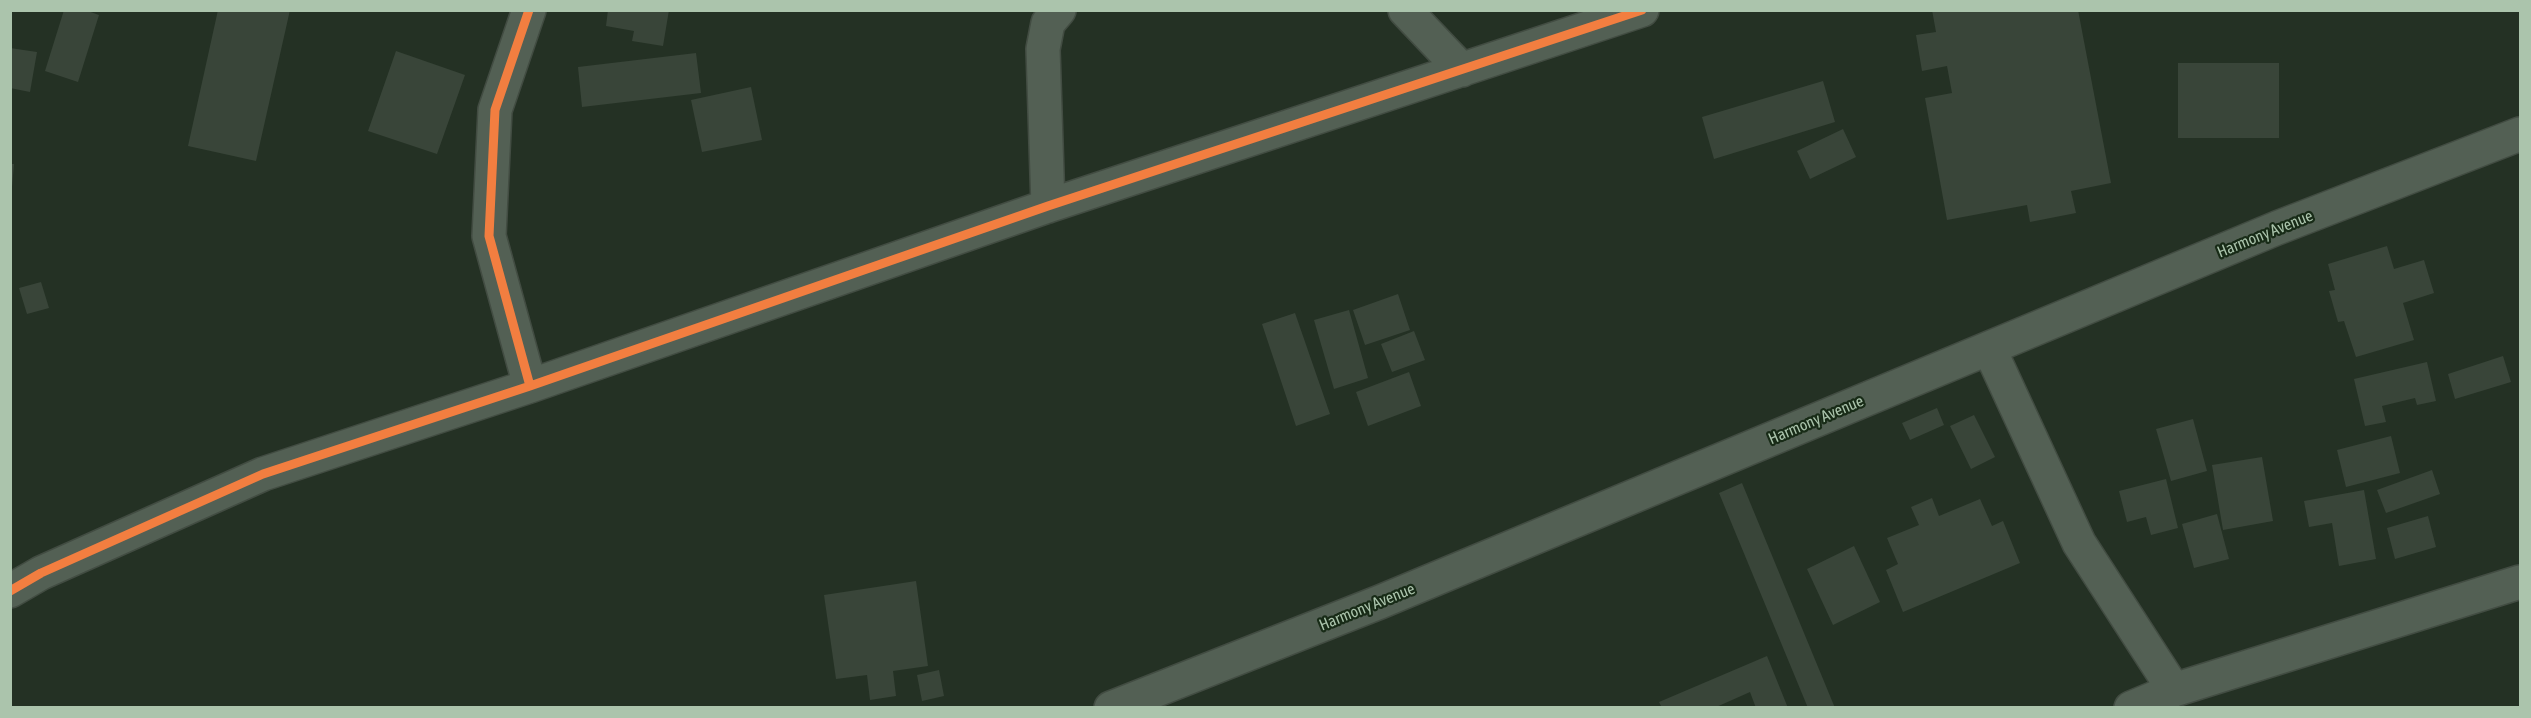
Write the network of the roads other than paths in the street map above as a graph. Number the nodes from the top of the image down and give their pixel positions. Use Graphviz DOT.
graph roads {
  1 [pos="528,10"];
  2 [pos="1059,10"];
  3 [pos="1405,10"];
  4 [pos="1642,10"];
  5 [pos="1462,69"];
  6 [pos="2520,134"];
  7 [pos="1047,206"];
  8 [pos="1989,348"];
  9 [pos="530,386"];
  10 [pos="2520,582"];
  11 [pos="10,591"];
  12 [pos="2174,690"];
  13 [pos="1112,708"];
  14 [pos="2131,708"];
  1 -- 9 [label="street"];
  2 -- 7 [label="street"];
  3 -- 5 [label="street"];
  4 -- 5 [label="street"];
  5 -- 7 [label="street"];
  6 -- 8 [label="street, Harmony Avenue"];
  7 -- 9 [label="street"];
  8 -- 12 [label="street"];
  8 -- 13 [label="street, Harmony Avenue"];
  9 -- 11 [label="street"];
  10 -- 12 [label="street"];
  12 -- 14 [label="street"];
}
